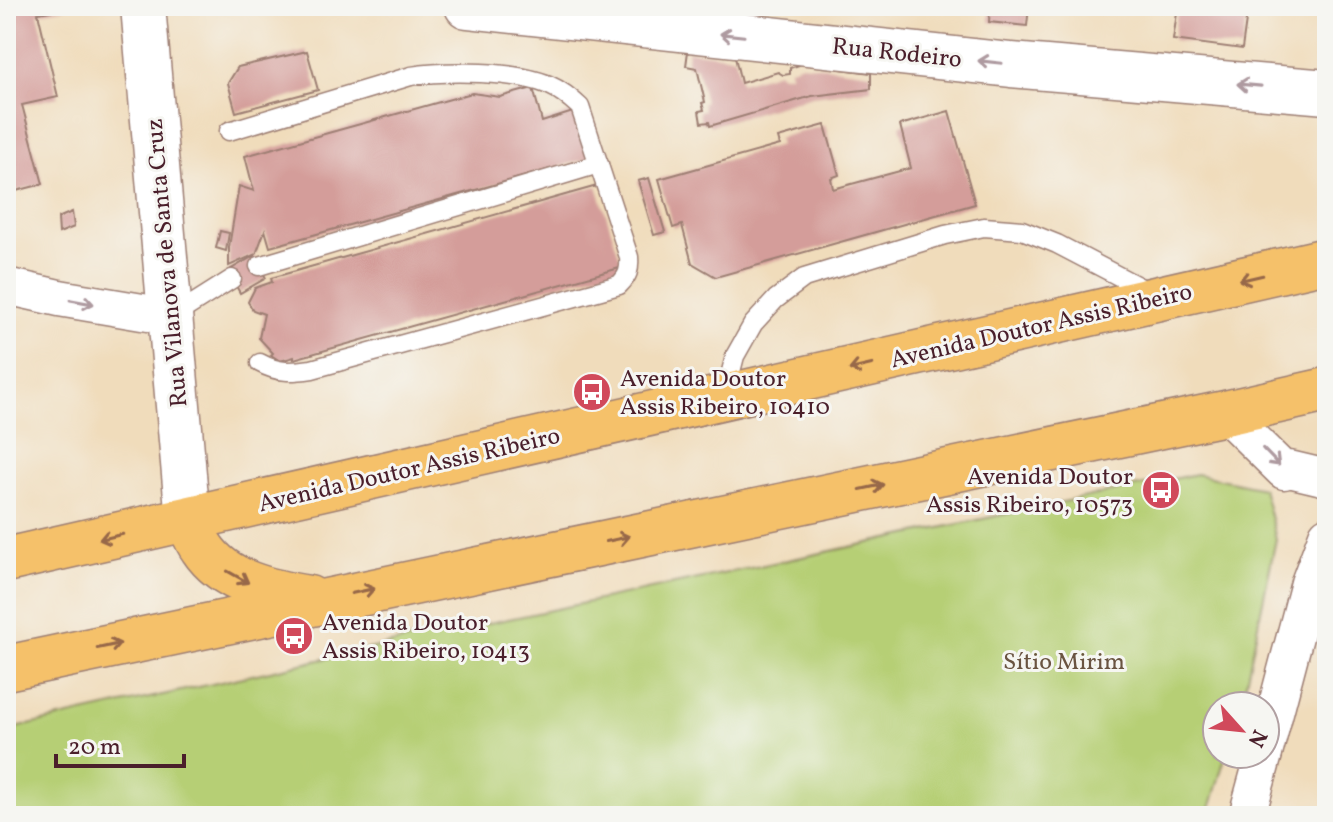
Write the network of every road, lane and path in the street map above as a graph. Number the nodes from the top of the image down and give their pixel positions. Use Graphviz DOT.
graph roads {
  1 [pos="143,6"];
  2 [pos="467,6"];
  3 [pos="1327,92"];
  4 [pos="229,131"];
  5 [pos="599,164"];
  6 [pos="1327,260"];
  7 [pos="259,266"];
  8 [pos="232,279"];
  9 [pos="6,286"];
  10 [pos="1160,298"];
  11 [pos="172,317"];
  12 [pos="260,363"];
  13 [pos="1327,390"];
  14 [pos="724,398"];
  15 [pos="1225,413"];
  16 [pos="1327,478"];
  17 [pos="188,520"];
  18 [pos="1327,535"];
  19 [pos="6,560"];
  20 [pos="321,600"];
  21 [pos="15,670"];
  22 [pos="1281,690"];
  23 [pos="1259,770"];
  24 [pos="1247,816"];
  1 -- 11 [label="street, Rua Vilanova de Santa Cruz"];
  3 -- 2 [label="street, Rua Rodeiro, one-way"];
  4 -- 5 [label="lane"];
  5 -- 7 [label="lane"];
  5 -- 12 [label="lane"];
  6 -- 10 [label="main road, Avenida Doutor Assis Ribeiro, one-way"];
  8 -- 11 [label="lane"];
  9 -- 11 [label="street, one-way"];
  10 -- 14 [label="main road, Avenida Doutor Assis Ribeiro, one-way"];
  10 -- 14 [label="lane"];
  11 -- 17 [label="street, Rua Vilanova de Santa Cruz"];
  13 -- 15 [label="main road"];
  14 -- 17 [label="main road, Avenida Doutor Assis Ribeiro"];
  15 -- 16 [label="street, one-way"];
  20 -- 15 [label="main road, one-way"];
  17 -- 19 [label="main road, Avenida Doutor Assis Ribeiro, one-way"];
  17 -- 20 [label="main road, one-way"];
  18 -- 22 [label="street"];
  21 -- 20 [label="main road, one-way"];
  23 -- 24 [label="street"];
}
